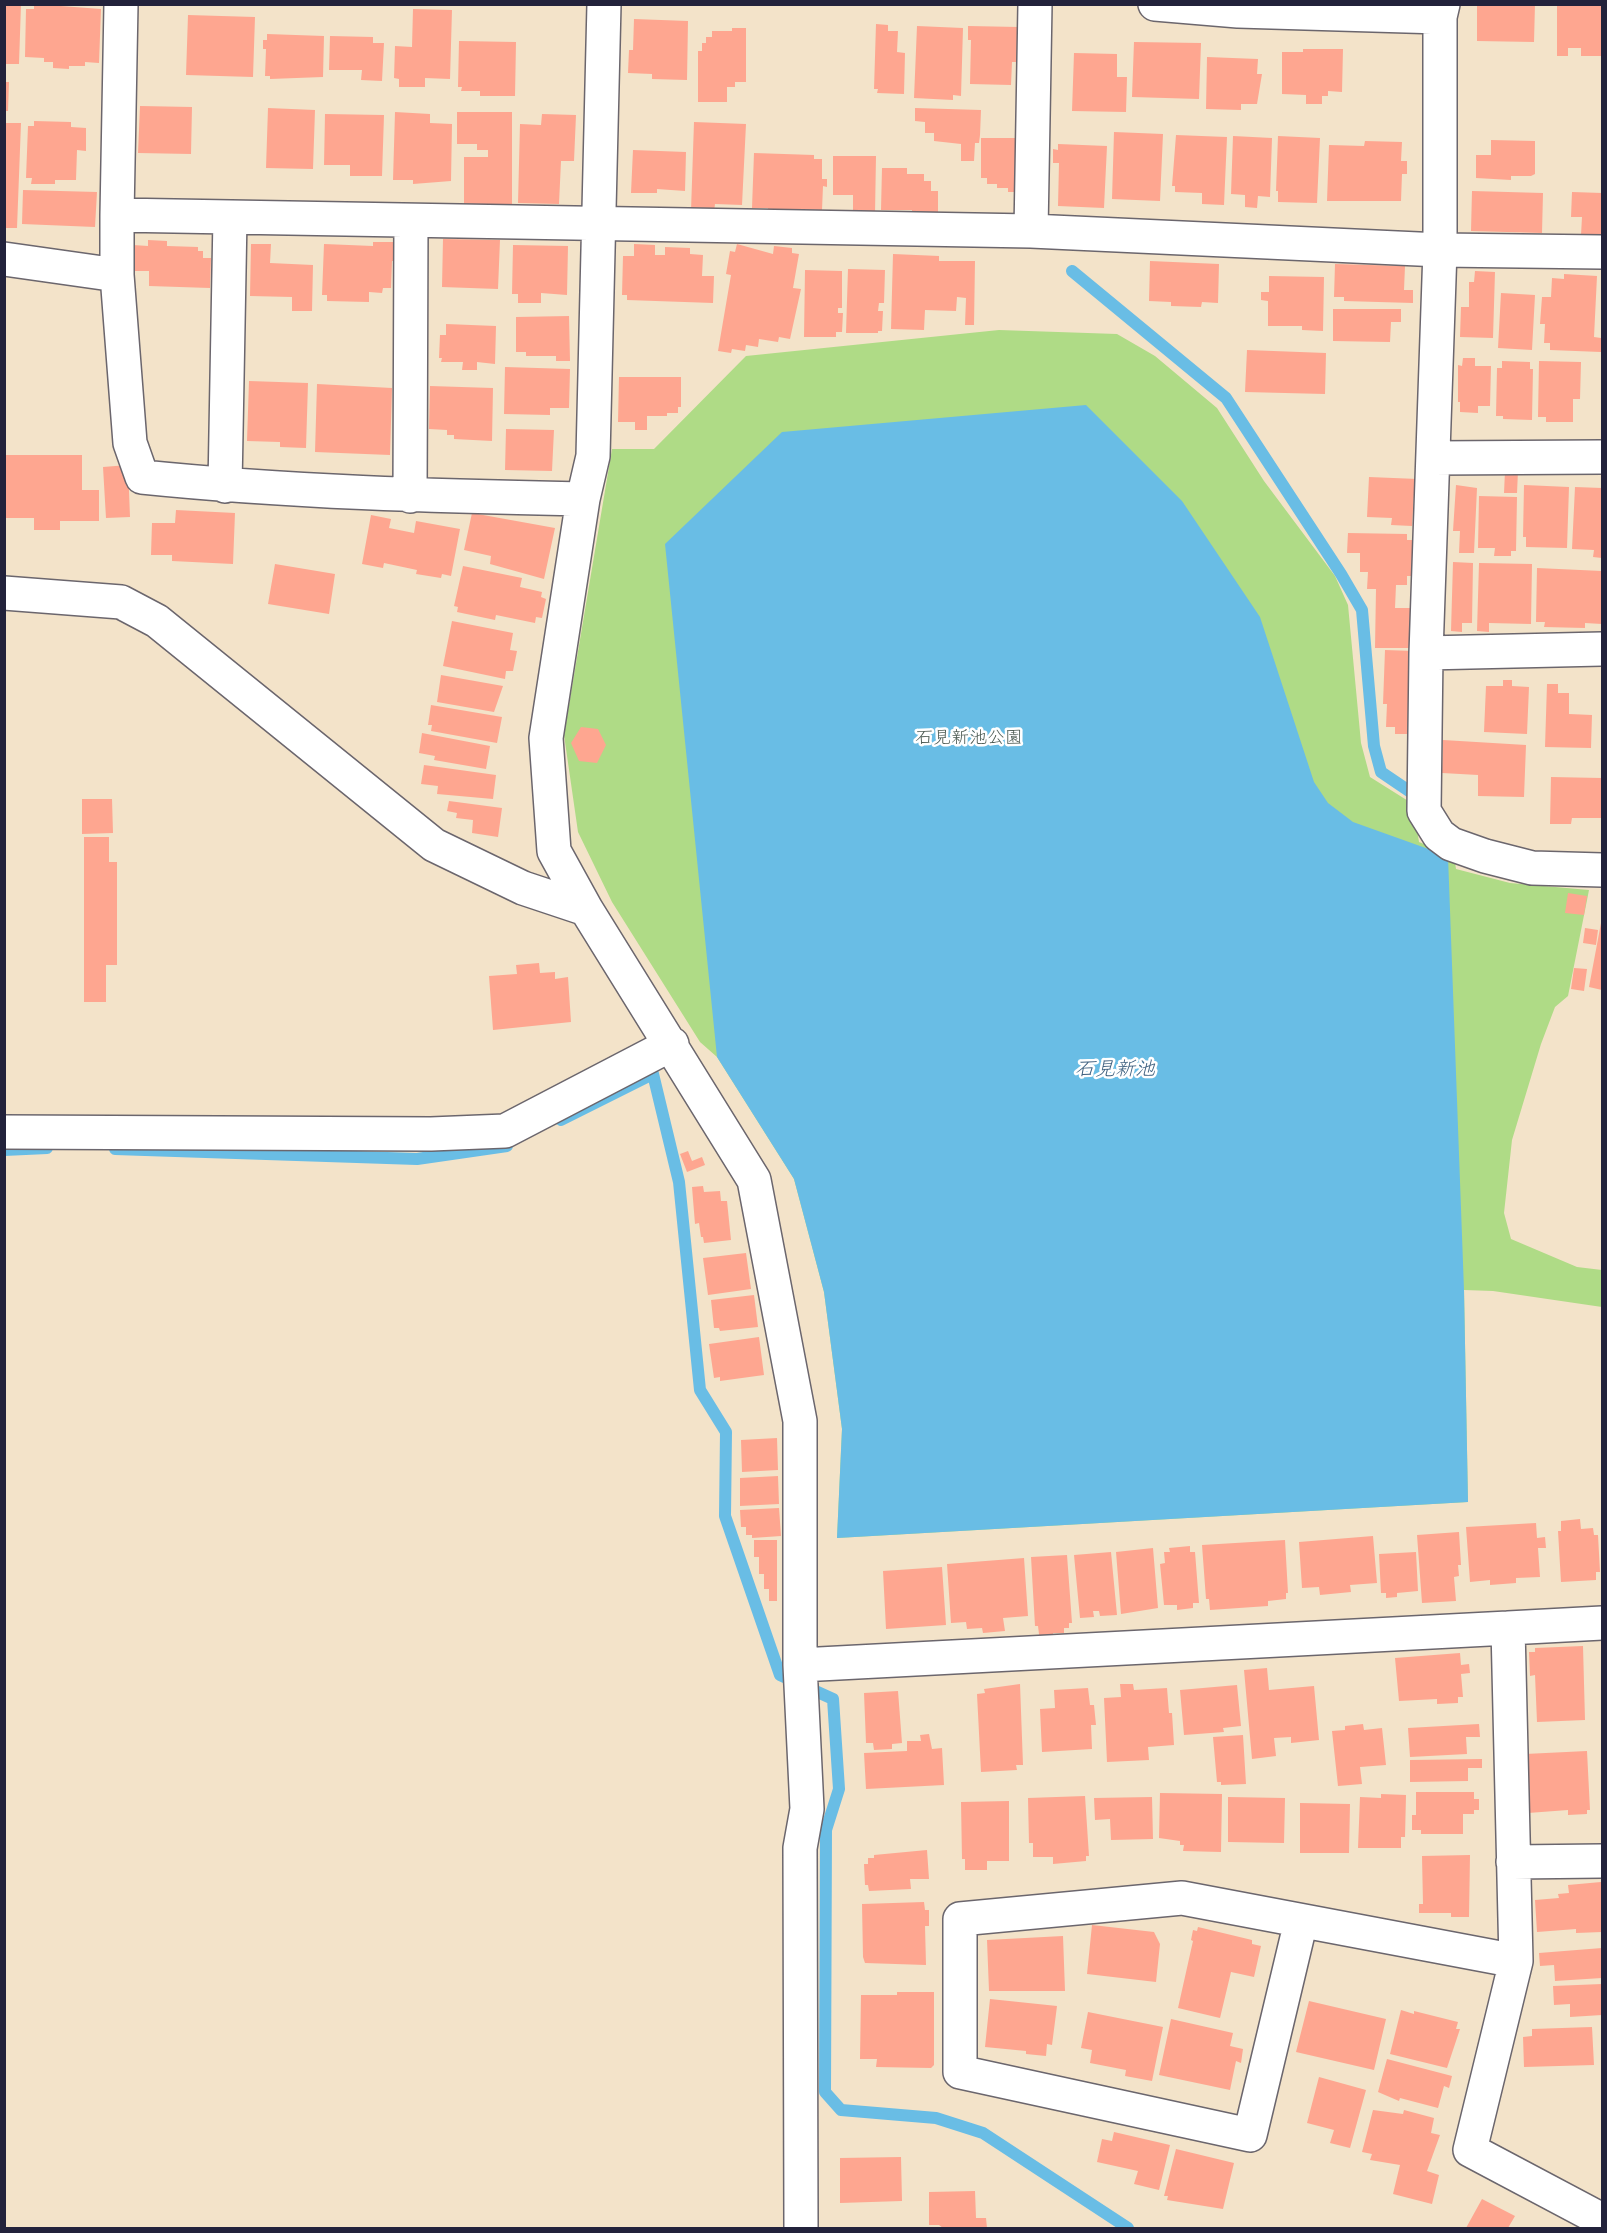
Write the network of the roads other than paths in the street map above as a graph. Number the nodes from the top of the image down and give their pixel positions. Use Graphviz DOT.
graph roads {
  1 [pos="121,4"];
  2 [pos="604,4"];
  3 [pos="1035,4"];
  4 [pos="1155,4"];
  5 [pos="1238,8"];
  6 [pos="1441,11"];
  7 [pos="117,215"];
  8 [pos="230,217"];
  9 [pos="411,221"];
  10 [pos="601,225"];
  11 [pos="1030,231"];
  12 [pos="1440,250"];
  13 [pos="1602,252"];
  14 [pos="4,259"];
  15 [pos="117,275"];
  16 [pos="1433,458"];
  17 [pos="1602,458"];
  18 [pos="225,486"];
  19 [pos="410,496"];
  20 [pos="583,499"];
  21 [pos="4,593"];
  22 [pos="1602,649"];
  23 [pos="1426,653"];
  24 [pos="1602,870"];
  25 [pos="586,909"];
  26 [pos="672,1044"];
  27 [pos="4,1132"];
  28 [pos="1602,1623"];
  29 [pos="1508,1628"];
  30 [pos="800,1665"];
  31 [pos="1602,1861"];
  32 [pos="1514,1862"];
  33 [pos="1301,1921"];
  34 [pos="1516,1961"];
  35 [pos="1602,2220"];
  36 [pos="801,2229"];
  1 -- 7 [label="street"];
  2 -- 10 [label="street"];
  3 -- 11 [label="street"];
  4 -- 5 [label="street"];
  5 -- 6 [label="street"];
  6 -- 12 [label="street"];
  7 -- 8 [label="street"];
  7 -- 15 [label="street"];
  8 -- 9 [label="street"];
  8 -- 18 [label="street"];
  9 -- 10 [label="street"];
  9 -- 19 [label="street"];
  10 -- 11 [label="street"];
  10 -- 20 [label="street"];
  11 -- 12 [label="street"];
  12 -- 13 [label="street"];
  12 -- 16 [label="street"];
  14 -- 15 [label="street"];
  15 -- 18 [label="street"];
  16 -- 17 [label="street"];
  16 -- 23 [label="street"];
  18 -- 19 [label="street"];
  19 -- 20 [label="street"];
  20 -- 25 [label="street"];
  21 -- 25 [label="street"];
  22 -- 23 [label="street"];
  23 -- 24 [label="street"];
  25 -- 26 [label="street"];
  26 -- 27 [label="street"];
  26 -- 30 [label="street"];
  28 -- 29 [label="street"];
  29 -- 30 [label="street"];
  29 -- 32 [label="street"];
  30 -- 36 [label="street"];
  31 -- 32 [label="street"];
  32 -- 34 [label="street"];
  33 -- 33 [label="street"];
  33 -- 34 [label="street"];
  34 -- 35 [label="street"];
}
